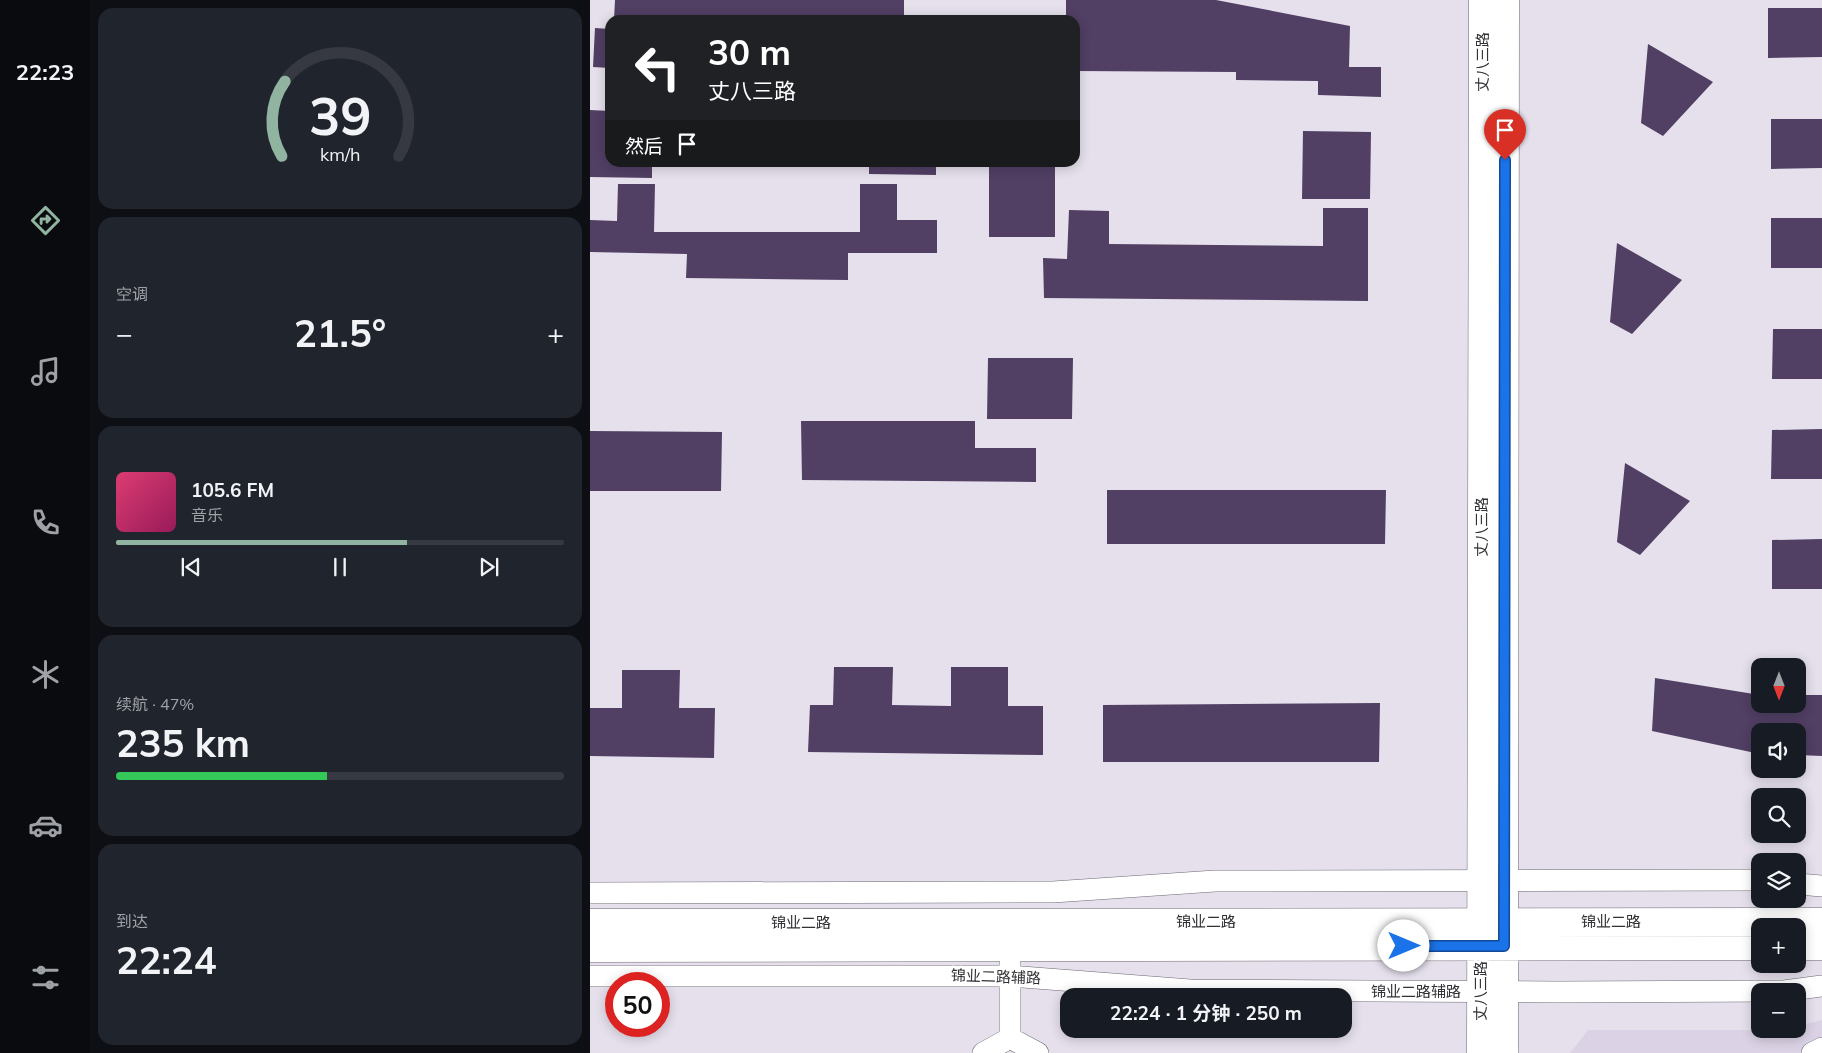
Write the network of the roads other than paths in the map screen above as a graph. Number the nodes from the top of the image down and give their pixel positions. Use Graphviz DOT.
graph roads {
  1 [pos="1483,0"];
  2 [pos="1505,0"];
  3 [pos="1492,880"];
  4 [pos="1751,880"];
  5 [pos="1806,885"];
  6 [pos="1822,886"];
  7 [pos="590,893"];
  8 [pos="1822,922"];
  9 [pos="590,923"];
  10 [pos="1492,934"];
  11 [pos="1010,935"];
  12 [pos="1751,946"];
  13 [pos="1806,946"];
  14 [pos="1822,946"];
  15 [pos="590,948"];
  16 [pos="590,976"];
  17 [pos="1010,976"];
  18 [pos="1822,986"];
  19 [pos="1492,992"];
  20 [pos="1010,1038"];
  21 [pos="1822,1048"];
  22 [pos="983,1053"];
  23 [pos="1038,1053"];
  24 [pos="1481,1053"];
  25 [pos="1504,1053"];
  26 [pos="1812,1053"];
  1 -- 3 [label="street, 丈八三路"];
  2 -- 3 [label="street, 丈八三路"];
  3 -- 4 [label="street"];
  3 -- 7 [label="street"];
  3 -- 10 [label="street, 丈八三路"];
  5 -- 6 [label="street"];
  8 -- 10 [label="street, 锦业二路"];
  9 -- 11 [label="street, 锦业二路"];
  10 -- 11 [label="street, 锦业二路"];
  10 -- 12 [label="street, 锦业二路"];
  10 -- 19 [label="street, 丈八三路"];
  11 -- 15 [label="street, 锦业二路"];
  11 -- 17 [label="street"];
  13 -- 14 [label="street"];
  16 -- 17 [label="street, 锦业二路辅路"];
  17 -- 19 [label="street, 锦业二路辅路"];
  17 -- 20 [label="street"];
  18 -- 19 [label="street, 锦业二路辅路"];
  19 -- 24 [label="street, 丈八三路"];
  19 -- 25 [label="street, 丈八三路"];
  20 -- 22 [label="street"];
  20 -- 23 [label="street"];
  21 -- 26 [label="street"];
}
